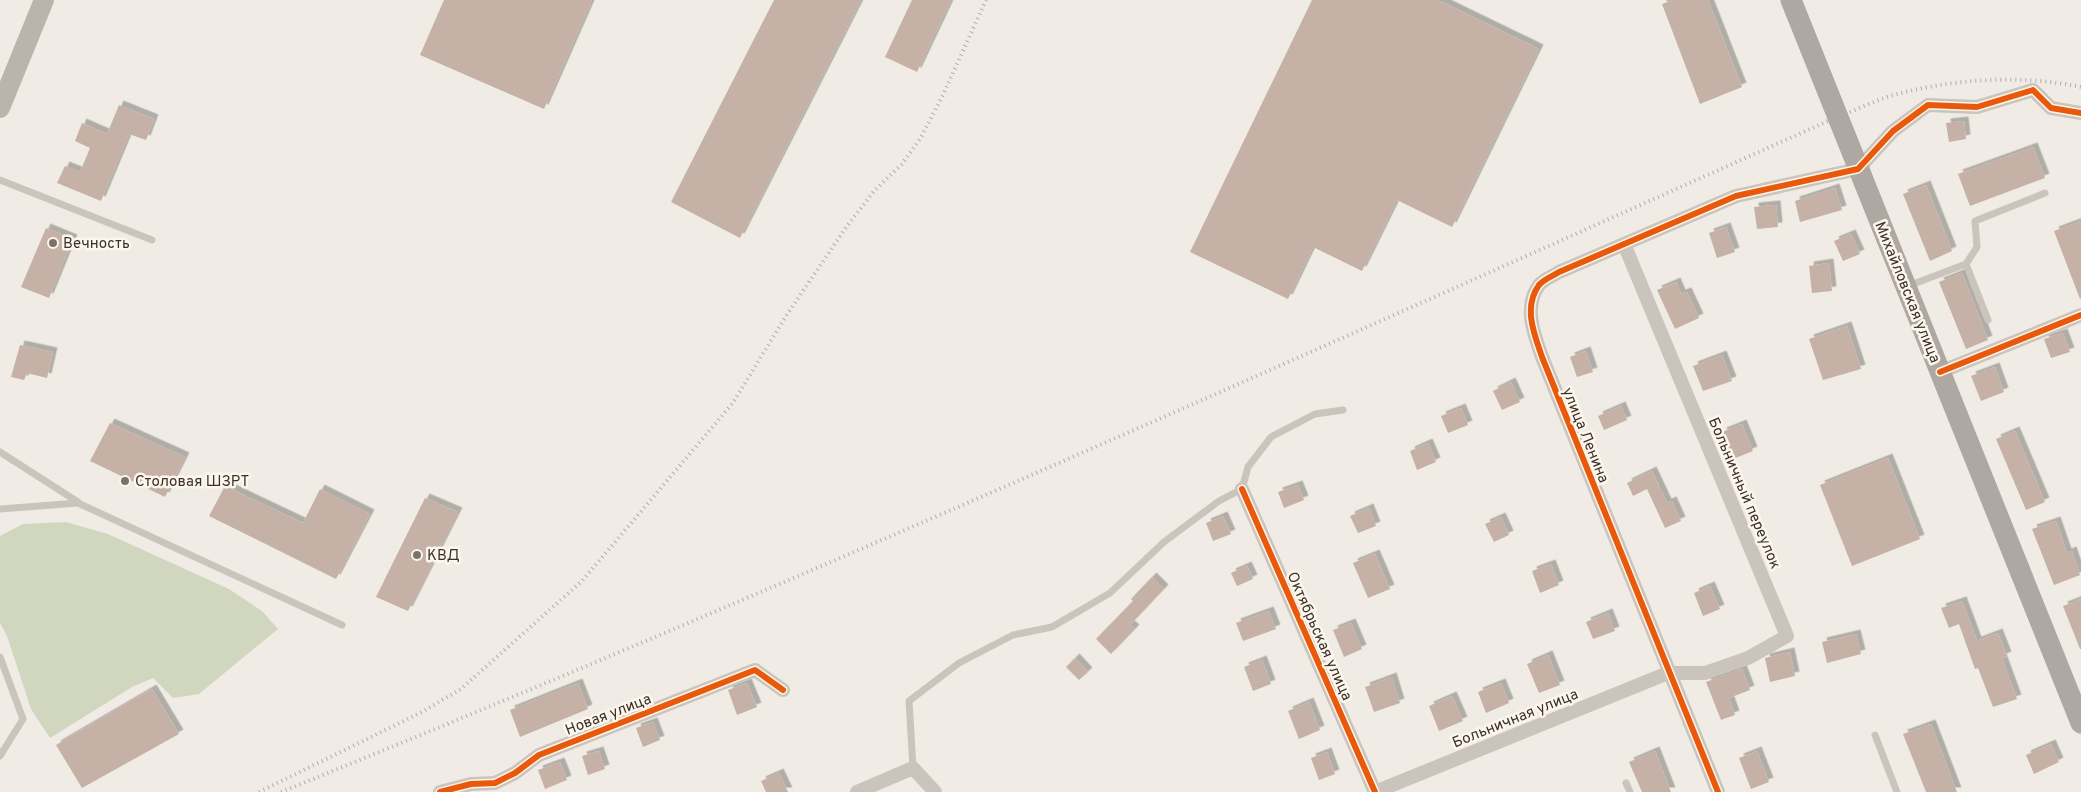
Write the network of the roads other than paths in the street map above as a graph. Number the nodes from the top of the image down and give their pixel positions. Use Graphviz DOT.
graph roads {
  1 [pos="44,0"];
  2 [pos="1791,0"];
  3 [pos="0,108"];
  4 [pos="2081,113"];
  5 [pos="1858,169"];
  6 [pos="0,180"];
  7 [pos="2046,193"];
  8 [pos="152,240"];
  9 [pos="1624,244"];
  10 [pos="1966,264"];
  11 [pos="1906,287"];
  12 [pos="2081,315"];
  13 [pos="1988,320"];
  14 [pos="1940,372"];
  15 [pos="1343,410"];
  16 [pos="0,452"];
  17 [pos="1242,489"];
  18 [pos="78,503"];
  19 [pos="0,509"];
  20 [pos="342,625"];
  21 [pos="0,657"];
  22 [pos="1668,673"];
  23 [pos="783,690"];
  24 [pos="2081,723"];
  25 [pos="1875,735"];
  26 [pos="0,756"];
  27 [pos="913,768"];
  28 [pos="1626,783"];
  29 [pos="497,787"];
  30 [pos="440,792"];
  31 [pos="857,792"];
  32 [pos="935,792"];
  33 [pos="1375,792"];
  34 [pos="1630,792"];
  35 [pos="1718,792"];
  36 [pos="1897,792"];
  1 -- 3 [label="main road"];
  2 -- 5 [label="main road, Михайловская улица"];
  4 -- 5 [label="street"];
  5 -- 9 [label="street, улица Ленина"];
  5 -- 11 [label="main road, Михайловская улица"];
  6 -- 8 [label="lane"];
  7 -- 10 [label="lane"];
  9 -- 22 [label="street, улица Ленина"];
  9 -- 22 [label="street, Больничный переулок"];
  10 -- 11 [label="lane"];
  10 -- 13 [label="lane"];
  11 -- 14 [label="main road, Михайловская улица"];
  12 -- 14 [label="street"];
  14 -- 24 [label="main road, Михайловская улица"];
  15 -- 17 [label="lane"];
  16 -- 18 [label="lane"];
  17 -- 27 [label="lane"];
  17 -- 33 [label="street, Октябрьская улица"];
  18 -- 19 [label="lane"];
  18 -- 20 [label="lane"];
  21 -- 26 [label="lane"];
  22 -- 33 [label="street, Больничная улица"];
  22 -- 35 [label="street, улица Ленина"];
  23 -- 29 [label="street, Новая улица"];
  25 -- 36 [label="lane"];
  27 -- 31 [label="street"];
  27 -- 32 [label="street"];
  28 -- 34 [label="lane"];
  29 -- 30 [label="street, Новая улица"];
}
